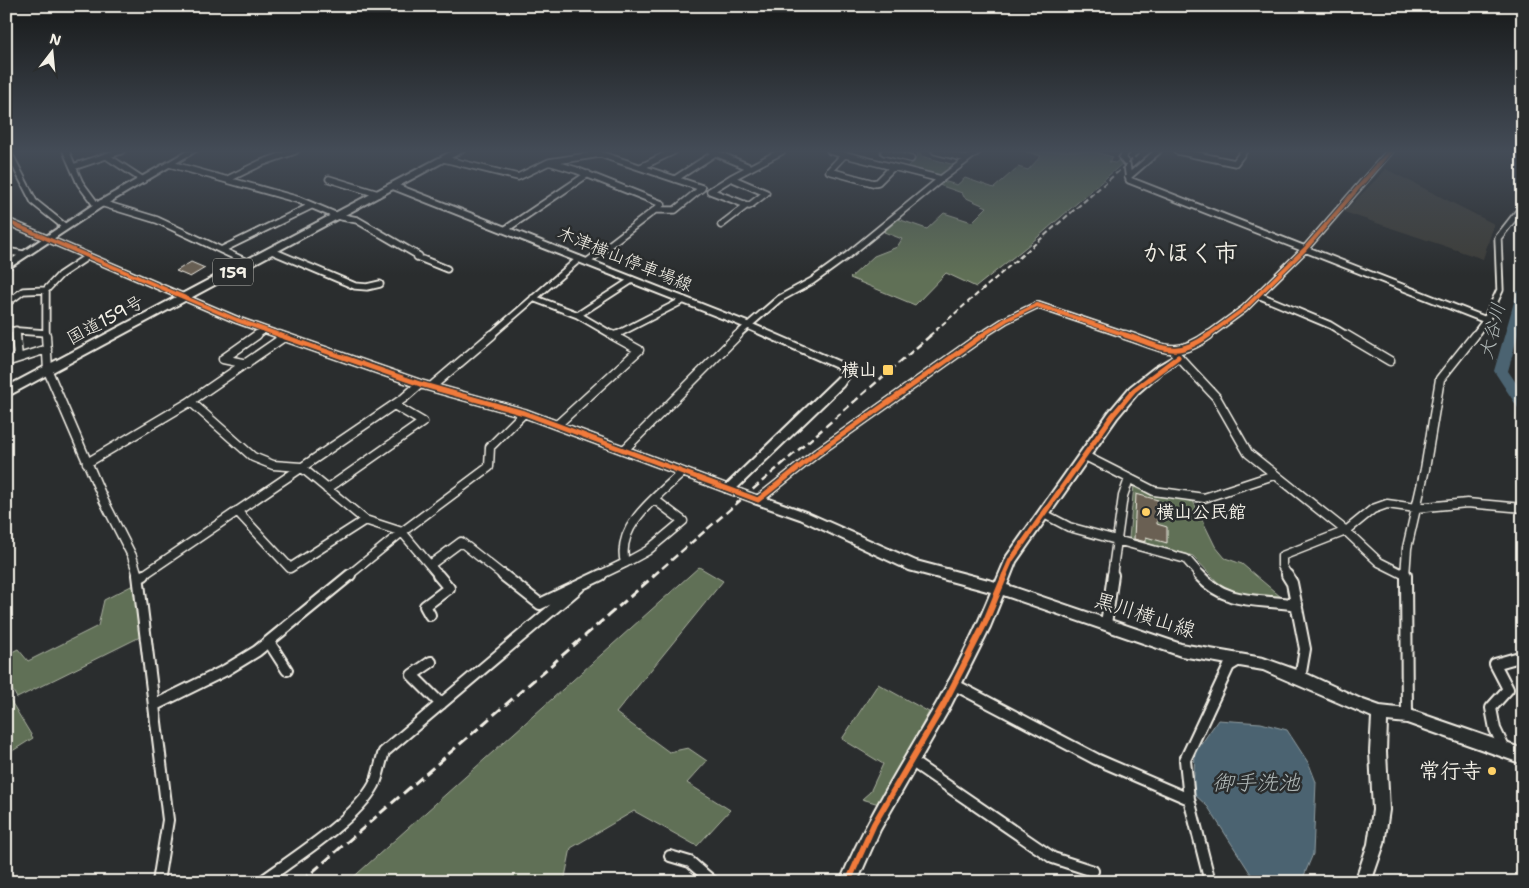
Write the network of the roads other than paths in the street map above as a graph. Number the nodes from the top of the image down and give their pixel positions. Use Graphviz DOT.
graph roads {
  1 [pos="29,192"];
  2 [pos="89,192"];
  3 [pos="120,192"];
  4 [pos="269,192"];
  5 [pos="373,192"];
  6 [pos="381,192"];
  7 [pos="410,192"];
  8 [pos="561,192"];
  9 [pos="633,192"];
  10 [pos="697,192"];
  11 [pos="714,192"];
  12 [pos="765,192"];
  13 [pos="925,192"];
  14 [pos="1160,192"];
  15 [pos="1354,192"];
  16 [pos="378,194"];
  17 [pos="99,204"];
  18 [pos="747,205"];
  19 [pos="311,206"];
  20 [pos="1523,206"];
  21 [pos="655,210"];
  22 [pos="337,216"];
  23 [pos="6,221"];
  24 [pos="721,225"];
  25 [pos="64,226"];
  26 [pos="506,229"];
  27 [pos="46,239"];
  28 [pos="1305,249"];
  29 [pos="221,250"];
  30 [pos="6,251"];
  31 [pos="272,251"];
  32 [pos="23,254"];
  33 [pos="87,257"];
  34 [pos="583,260"];
  35 [pos="249,263"];
  36 [pos="6,266"];
  37 [pos="447,269"];
  38 [pos="632,280"];
  39 [pos="380,284"];
  40 [pos="46,290"];
  41 [pos="1258,294"];
  42 [pos="533,298"];
  43 [pos="183,299"];
  44 [pos="684,300"];
  45 [pos="6,304"];
  46 [pos="578,315"];
  47 [pos="1486,320"];
  48 [pos="747,325"];
  49 [pos="6,330"];
  50 [pos="16,330"];
  51 [pos="264,330"];
  52 [pos="46,333"];
  53 [pos="614,336"];
  54 [pos="284,337"];
  55 [pos="47,349"];
  56 [pos="1176,354"];
  57 [pos="18,358"];
  58 [pos="1390,361"];
  59 [pos="6,362"];
  60 [pos="247,364"];
  61 [pos="48,370"];
  62 [pos="420,384"];
  63 [pos="431,387"];
  64 [pos="6,393"];
  65 [pos="191,402"];
  66 [pos="394,405"];
  67 [pos="524,413"];
  68 [pos="557,425"];
  69 [pos="625,449"];
  70 [pos="1085,456"];
  71 [pos="87,463"];
  72 [pos="301,467"];
  73 [pos="683,472"];
  74 [pos="1274,475"];
  75 [pos="1129,479"];
  76 [pos="327,489"];
  77 [pos="729,489"];
  78 [pos="655,500"];
  79 [pos="758,500"];
  80 [pos="1416,508"];
  81 [pos="1523,508"];
  82 [pos="237,511"];
  83 [pos="1044,514"];
  84 [pos="365,520"];
  85 [pos="1346,531"];
  86 [pos="402,532"];
  87 [pos="1118,540"];
  88 [pos="625,563"];
  89 [pos="430,565"];
  90 [pos="1405,575"];
  91 [pos="139,578"];
  92 [pos="579,587"];
  93 [pos="999,588"];
  94 [pos="1297,605"];
  95 [pos="430,615"];
  96 [pos="1106,624"];
  97 [pos="262,644"];
  98 [pos="1523,656"];
  99 [pos="1239,660"];
  100 [pos="431,662"];
  101 [pos="287,670"];
  102 [pos="1300,678"];
  103 [pos="953,684"];
  104 [pos="441,704"];
  105 [pos="155,706"];
  106 [pos="1380,713"];
  107 [pos="1407,716"];
  108 [pos="1505,750"];
  109 [pos="1523,757"];
  110 [pos="911,760"];
  111 [pos="1189,799"];
  112 [pos="670,856"];
  113 [pos="1093,871"];
  114 [pos="158,882"];
  115 [pos="261,882"];
  116 [pos="713,882"];
  117 [pos="848,882"];
  118 [pos="1210,882"];
  119 [pos="1363,882"];
  1 -- 25 [label="street"];
  2 -- 17 [label="street"];
  3 -- 17 [label="main road"];
  4 -- 19 [label="street"];
  5 -- 16 [label="street"];
  6 -- 16 [label="highway, 国道159号 / 159"];
  7 -- 26 [label="main road, 木津横山停車場線"];
  8 -- 26 [label="street"];
  9 -- 21 [label="street"];
  10 -- 21 [label="street"];
  11 -- 18 [label="street"];
  12 -- 18 [label="street"];
  13 -- 48 [label="street"];
  14 -- 28 [label="street"];
  15 -- 28 [label="street"];
  16 -- 22 [label="highway, 国道159号 / 159"];
  17 -- 25 [label="main road"];
  17 -- 29 [label="street"];
  18 -- 24 [label="street"];
  19 -- 22 [label="street"];
  19 -- 29 [label="street"];
  20 -- 47 [label="street"];
  21 -- 34 [label="street"];
  22 -- 31 [label="highway, 国道159号 / 159"];
  22 -- 37 [label="street"];
  23 -- 27 [label="street"];
  25 -- 27 [label="main road"];
  26 -- 34 [label="main road, 木津横山停車場線"];
  27 -- 32 [label="main road"];
  27 -- 33 [label="street"];
  28 -- 41 [label="street"];
  28 -- 47 [label="street"];
  29 -- 35 [label="street"];
  30 -- 32 [label="street"];
  31 -- 35 [label="highway, 国道159号 / 159"];
  31 -- 39 [label="street"];
  32 -- 36 [label="main road"];
  33 -- 40 [label="street"];
  33 -- 43 [label="street"];
  34 -- 38 [label="main road, 木津横山停車場線"];
  34 -- 42 [label="street"];
  35 -- 43 [label="highway, 国道159号 / 159"];
  38 -- 44 [label="main road, 木津横山停車場線"];
  38 -- 46 [label="street"];
  40 -- 45 [label="street"];
  40 -- 52 [label="street"];
  41 -- 56 [label="street"];
  41 -- 58 [label="street"];
  42 -- 46 [label="street"];
  42 -- 63 [label="street"];
  43 -- 51 [label="street"];
  43 -- 61 [label="highway, 国道159号 / 159"];
  44 -- 48 [label="main road, 木津横山停車場線"];
  44 -- 53 [label="street"];
  46 -- 53 [label="street"];
  47 -- 80 [label="street"];
  48 -- 69 [label="street"];
  48 -- 77 [label="main road, 木津横山停車場線"];
  49 -- 50 [label="street"];
  50 -- 52 [label="street"];
  50 -- 57 [label="street"];
  51 -- 54 [label="street"];
  51 -- 60 [label="street"];
  52 -- 55 [label="street"];
  53 -- 68 [label="street"];
  54 -- 60 [label="street"];
  54 -- 62 [label="street"];
  55 -- 57 [label="street"];
  55 -- 61 [label="street"];
  56 -- 70 [label="main road"];
  56 -- 74 [label="street"];
  56 -- 79 [label="street"];
  57 -- 59 [label="street"];
  60 -- 65 [label="street"];
  61 -- 64 [label="highway, 国道159号 / 159"];
  61 -- 71 [label="street"];
  62 -- 63 [label="street"];
  62 -- 66 [label="street"];
  63 -- 67 [label="street"];
  65 -- 71 [label="street"];
  65 -- 72 [label="street"];
  66 -- 72 [label="street"];
  66 -- 76 [label="street"];
  67 -- 68 [label="street"];
  67 -- 86 [label="street"];
  68 -- 69 [label="street"];
  69 -- 73 [label="street"];
  70 -- 75 [label="street"];
  70 -- 83 [label="main road"];
  71 -- 91 [label="street"];
  72 -- 76 [label="street"];
  72 -- 82 [label="street"];
  73 -- 77 [label="street"];
  73 -- 78 [label="street"];
  74 -- 75 [label="street"];
  74 -- 85 [label="street"];
  75 -- 87 [label="street"];
  76 -- 84 [label="street"];
  77 -- 79 [label="street"];
  78 -- 88 [label="street"];
  78 -- 88 [label="street"];
  79 -- 93 [label="main road, 黒川横山線"];
  80 -- 81 [label="street"];
  80 -- 85 [label="street"];
  80 -- 90 [label="street"];
  82 -- 84 [label="street"];
  82 -- 91 [label="street"];
  83 -- 87 [label="street"];
  83 -- 93 [label="main road"];
  84 -- 86 [label="street"];
  85 -- 90 [label="street"];
  85 -- 94 [label="street"];
  86 -- 89 [label="street"];
  86 -- 97 [label="street"];
  87 -- 94 [label="street"];
  87 -- 96 [label="street"];
  88 -- 92 [label="street"];
  89 -- 92 [label="street"];
  89 -- 95 [label="street"];
  90 -- 107 [label="street"];
  91 -- 105 [label="street"];
  92 -- 104 [label="street"];
  93 -- 96 [label="main road, 黒川横山線"];
  93 -- 103 [label="main road"];
  94 -- 102 [label="street"];
  96 -- 99 [label="main road, 黒川横山線"];
  97 -- 101 [label="street"];
  97 -- 105 [label="street"];
  98 -- 108 [label="street"];
  99 -- 102 [label="main road, 黒川横山線"];
  99 -- 111 [label="street"];
  100 -- 104 [label="street"];
  102 -- 106 [label="main road, 黒川横山線"];
  103 -- 110 [label="main road"];
  103 -- 111 [label="street"];
  104 -- 115 [label="street"];
  105 -- 114 [label="street"];
  106 -- 107 [label="main road, 黒川横山線"];
  106 -- 119 [label="main road"];
  107 -- 108 [label="main road, 黒川横山線"];
  108 -- 109 [label="main road, 黒川横山線"];
  110 -- 113 [label="street"];
  110 -- 117 [label="main road"];
  111 -- 118 [label="street"];
  112 -- 116 [label="street"];
}
